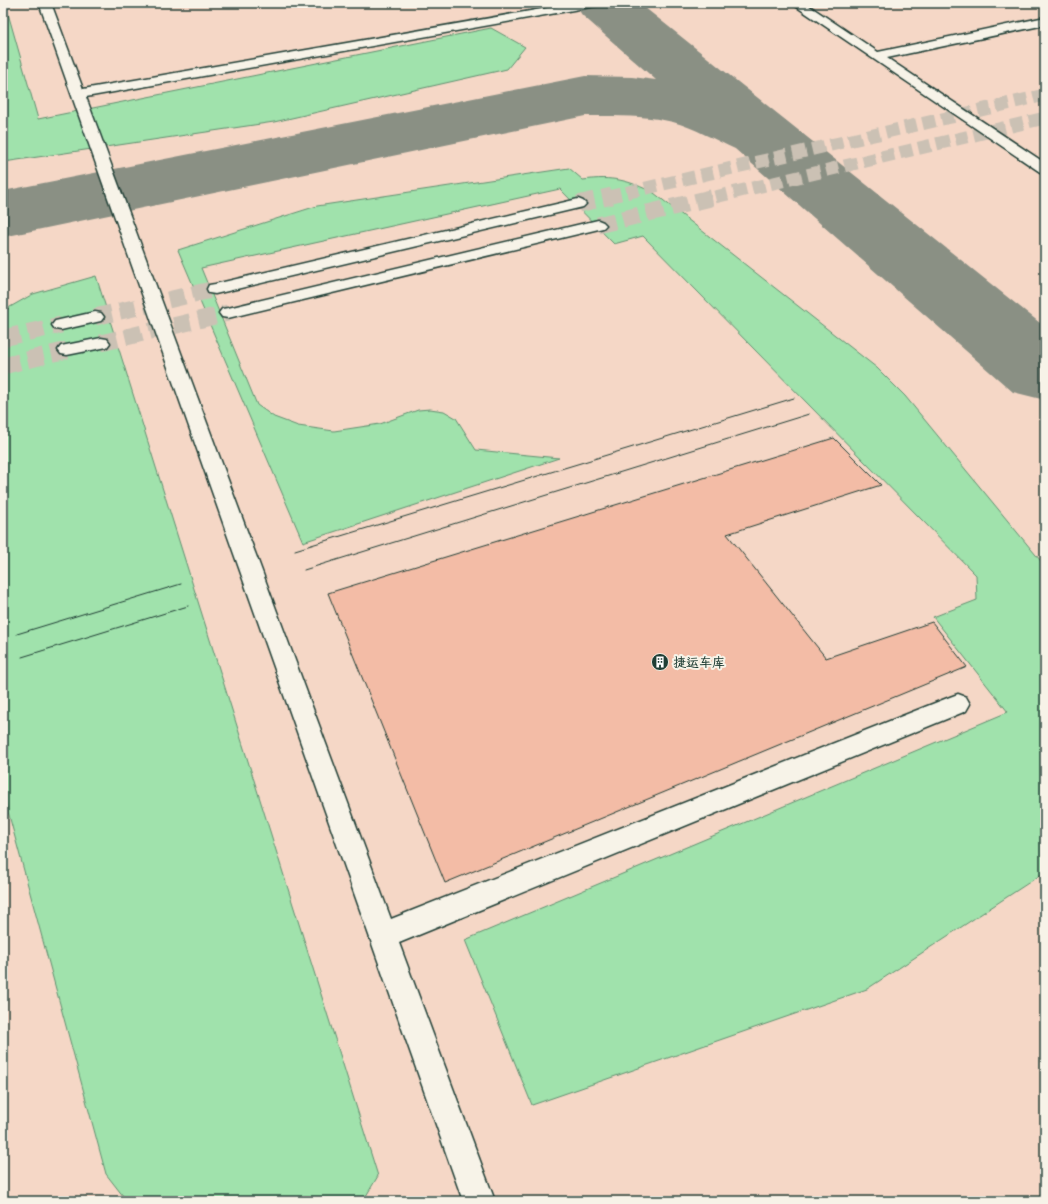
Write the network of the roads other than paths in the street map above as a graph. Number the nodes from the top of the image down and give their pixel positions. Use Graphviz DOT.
graph roads {
  1 [pos="45,3"];
  2 [pos="596,3"];
  3 [pos="797,3"];
  4 [pos="1045,20"];
  5 [pos="876,56"];
  6 [pos="79,94"];
  7 [pos="1045,170"];
  8 [pos="578,204"];
  9 [pos="598,225"];
  10 [pos="215,289"];
  11 [pos="228,313"];
  12 [pos="95,317"];
  13 [pos="61,325"];
  14 [pos="102,342"];
  15 [pos="67,350"];
  16 [pos="958,704"];
  17 [pos="383,936"];
  18 [pos="479,1201"];
  1 -- 6 [label="lane"];
  2 -- 6 [label="lane"];
  3 -- 5 [label="lane"];
  4 -- 5 [label="lane"];
  5 -- 7 [label="lane"];
  6 -- 17 [label="lane"];
  8 -- 10 [label="lane"];
  9 -- 11 [label="lane"];
  12 -- 13 [label="lane"];
  14 -- 15 [label="lane"];
  16 -- 17 [label="lane"];
  17 -- 18 [label="lane"];
}
